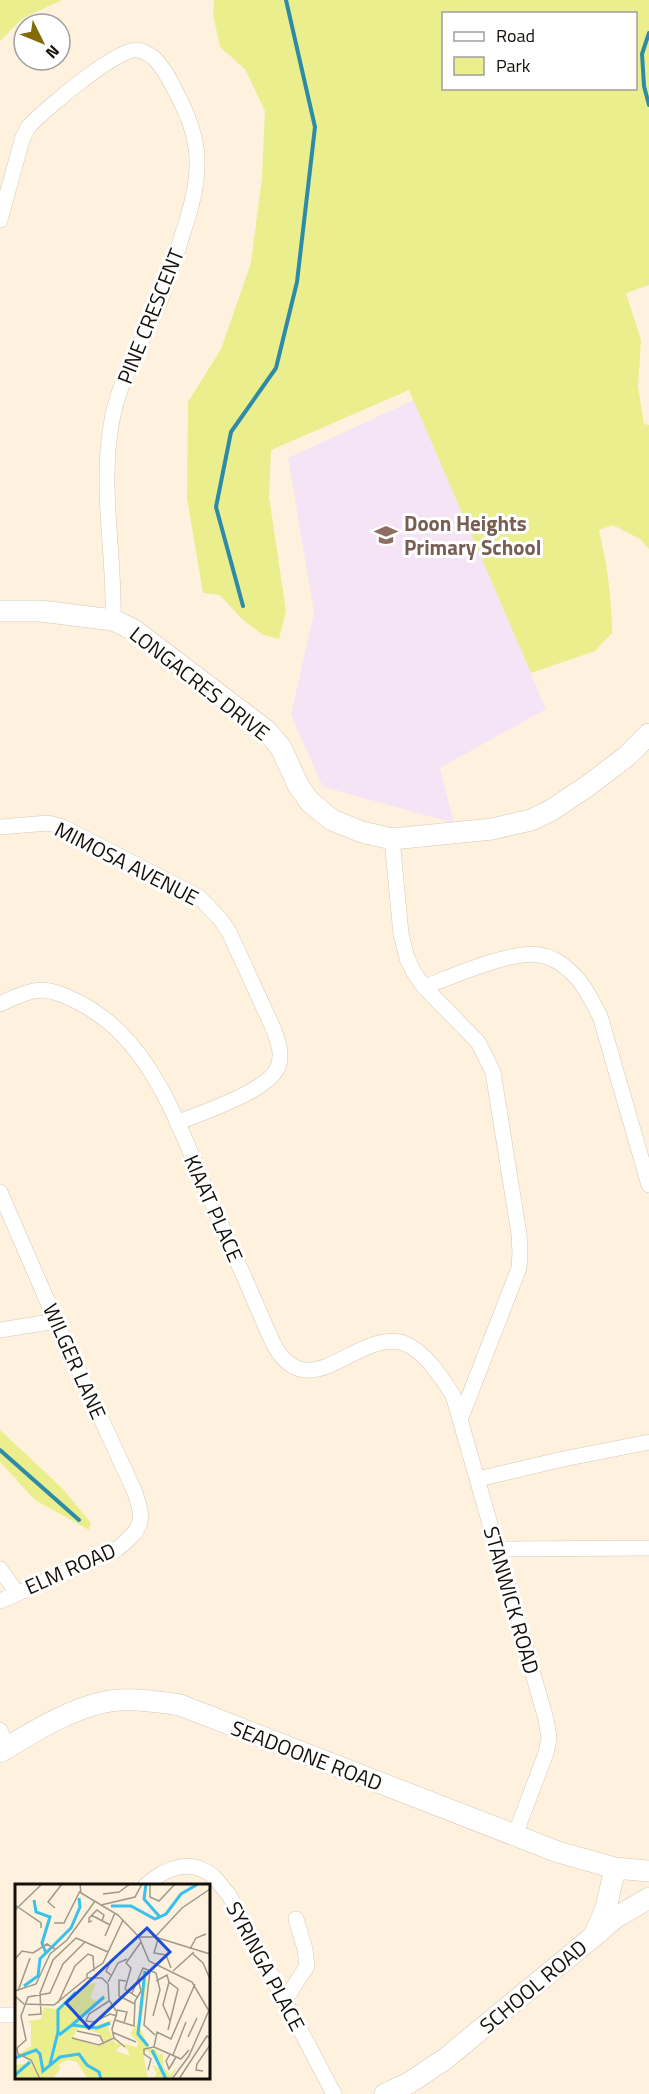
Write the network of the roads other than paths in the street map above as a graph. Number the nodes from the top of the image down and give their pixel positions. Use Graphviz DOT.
graph roads {
  1 [pos="0,220"];
  2 [pos="0,611"];
  3 [pos="113,620"];
  4 [pos="649,734"];
  5 [pos="0,827"];
  6 [pos="392,839"];
  7 [pos="424,987"];
  8 [pos="0,1004"];
  9 [pos="177,1123"];
  10 [pos="649,1185"];
  11 [pos="0,1191"];
  12 [pos="56,1321"];
  13 [pos="0,1330"];
  14 [pos="433,1368"];
  15 [pos="460,1420"];
  16 [pos="649,1442"];
  17 [pos="478,1479"];
  18 [pos="137,1530"];
  19 [pos="649,1548"];
  20 [pos="498,1549"];
  21 [pos="0,1569"];
  22 [pos="17,1593"];
  23 [pos="0,1601"];
  24 [pos="2,1743"];
  25 [pos="515,1835"];
  26 [pos="615,1868"];
  27 [pos="649,1871"];
  28 [pos="147,1884"];
  29 [pos="649,1898"];
  30 [pos="296,1919"];
  31 [pos="594,1936"];
  32 [pos="285,2000"];
  33 [pos="411,2088"];
  34 [pos="334,2094"];
  35 [pos="385,2094"];
  1 -- 3 [label="street, PINE CRESCENT"];
  2 -- 3 [label="street, LONGACRES DRIVE"];
  3 -- 6 [label="street, LONGACRES DRIVE"];
  4 -- 6 [label="street, LONGACRES DRIVE"];
  5 -- 9 [label="street, MIMOSA AVENUE"];
  6 -- 7 [label="street"];
  7 -- 10 [label="street"];
  7 -- 15 [label="street"];
  8 -- 9 [label="street, KIAAT PLACE"];
  9 -- 14 [label="street, KIAAT PLACE"];
  11 -- 12 [label="street, WILGER LANE"];
  12 -- 13 [label="street"];
  12 -- 18 [label="street, WILGER LANE"];
  14 -- 15 [label="street, STANWICK ROAD"];
  15 -- 17 [label="street, STANWICK ROAD"];
  16 -- 17 [label="street"];
  17 -- 20 [label="street, STANWICK ROAD"];
  18 -- 22 [label="street, ELM ROAD"];
  19 -- 20 [label="street"];
  20 -- 25 [label="street, STANWICK ROAD"];
  21 -- 22 [label="street"];
  22 -- 23 [label="street, ELM ROAD"];
  24 -- 25 [label="street, SEADOONE ROAD"];
  25 -- 26 [label="street, SEADOONE ROAD"];
  26 -- 27 [label="street"];
  26 -- 31 [label="street, SCHOOL ROAD"];
  28 -- 32 [label="street, SYRINGA PLACE"];
  29 -- 31 [label="street"];
  30 -- 32 [label="street"];
  31 -- 33 [label="street, SCHOOL ROAD"];
  32 -- 34 [label="street, SYRINGA PLACE"];
  33 -- 35 [label="street, SCHOOL ROAD"];
}
